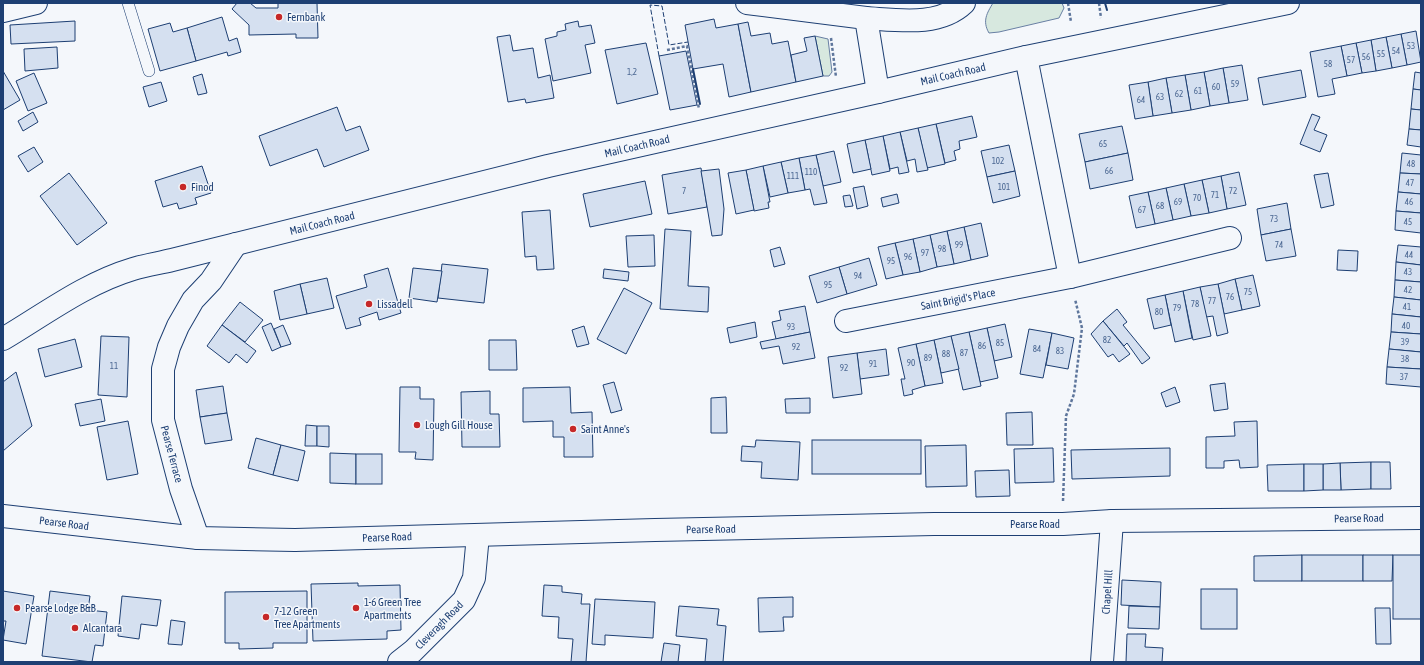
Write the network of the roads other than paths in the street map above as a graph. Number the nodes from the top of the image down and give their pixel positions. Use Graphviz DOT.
graph roads {
  1 [pos="36,3"];
  2 [pos="128,3"];
  3 [pos="747,3"];
  4 [pos="964,3"];
  5 [pos="1288,3"];
  6 [pos="3,12"];
  7 [pos="866,18"];
  8 [pos="1026,56"];
  9 [pos="149,71"];
  10 [pos="878,92"];
  11 [pos="1230,238"];
  12 [pos="236,244"];
  13 [pos="1070,277"];
  14 [pos="846,321"];
  15 [pos="3,339"];
  16 [pos="3,516"];
  17 [pos="1421,518"];
  18 [pos="1112,521"];
  19 [pos="478,535"];
  20 [pos="198,538"];
  21 [pos="399,662"];
  22 [pos="1102,662"];
  1 -- 6 [label="main road"];
  2 -- 9 [label="lane"];
  3 -- 7 [label="main road"];
  4 -- 7 [label="main road"];
  5 -- 8 [label="main road, Mail Coach Road"];
  7 -- 10 [label="main road"];
  8 -- 10 [label="main road, Mail Coach Road"];
  8 -- 13 [label="main road"];
  10 -- 12 [label="main road, Mail Coach Road"];
  11 -- 13 [label="main road, Saint Brigid's Place"];
  12 -- 15 [label="main road, Mail Coach Road"];
  12 -- 20 [label="main road, Pearse Terrace"];
  13 -- 14 [label="main road, Saint Brigid's Place"];
  16 -- 20 [label="main road, Pearse Road"];
  17 -- 18 [label="main road, Pearse Road"];
  18 -- 19 [label="main road, Pearse Road"];
  18 -- 22 [label="main road, Chapel Hill"];
  19 -- 20 [label="main road, Pearse Road"];
  19 -- 21 [label="main road, Cleveragh Road"];
}
